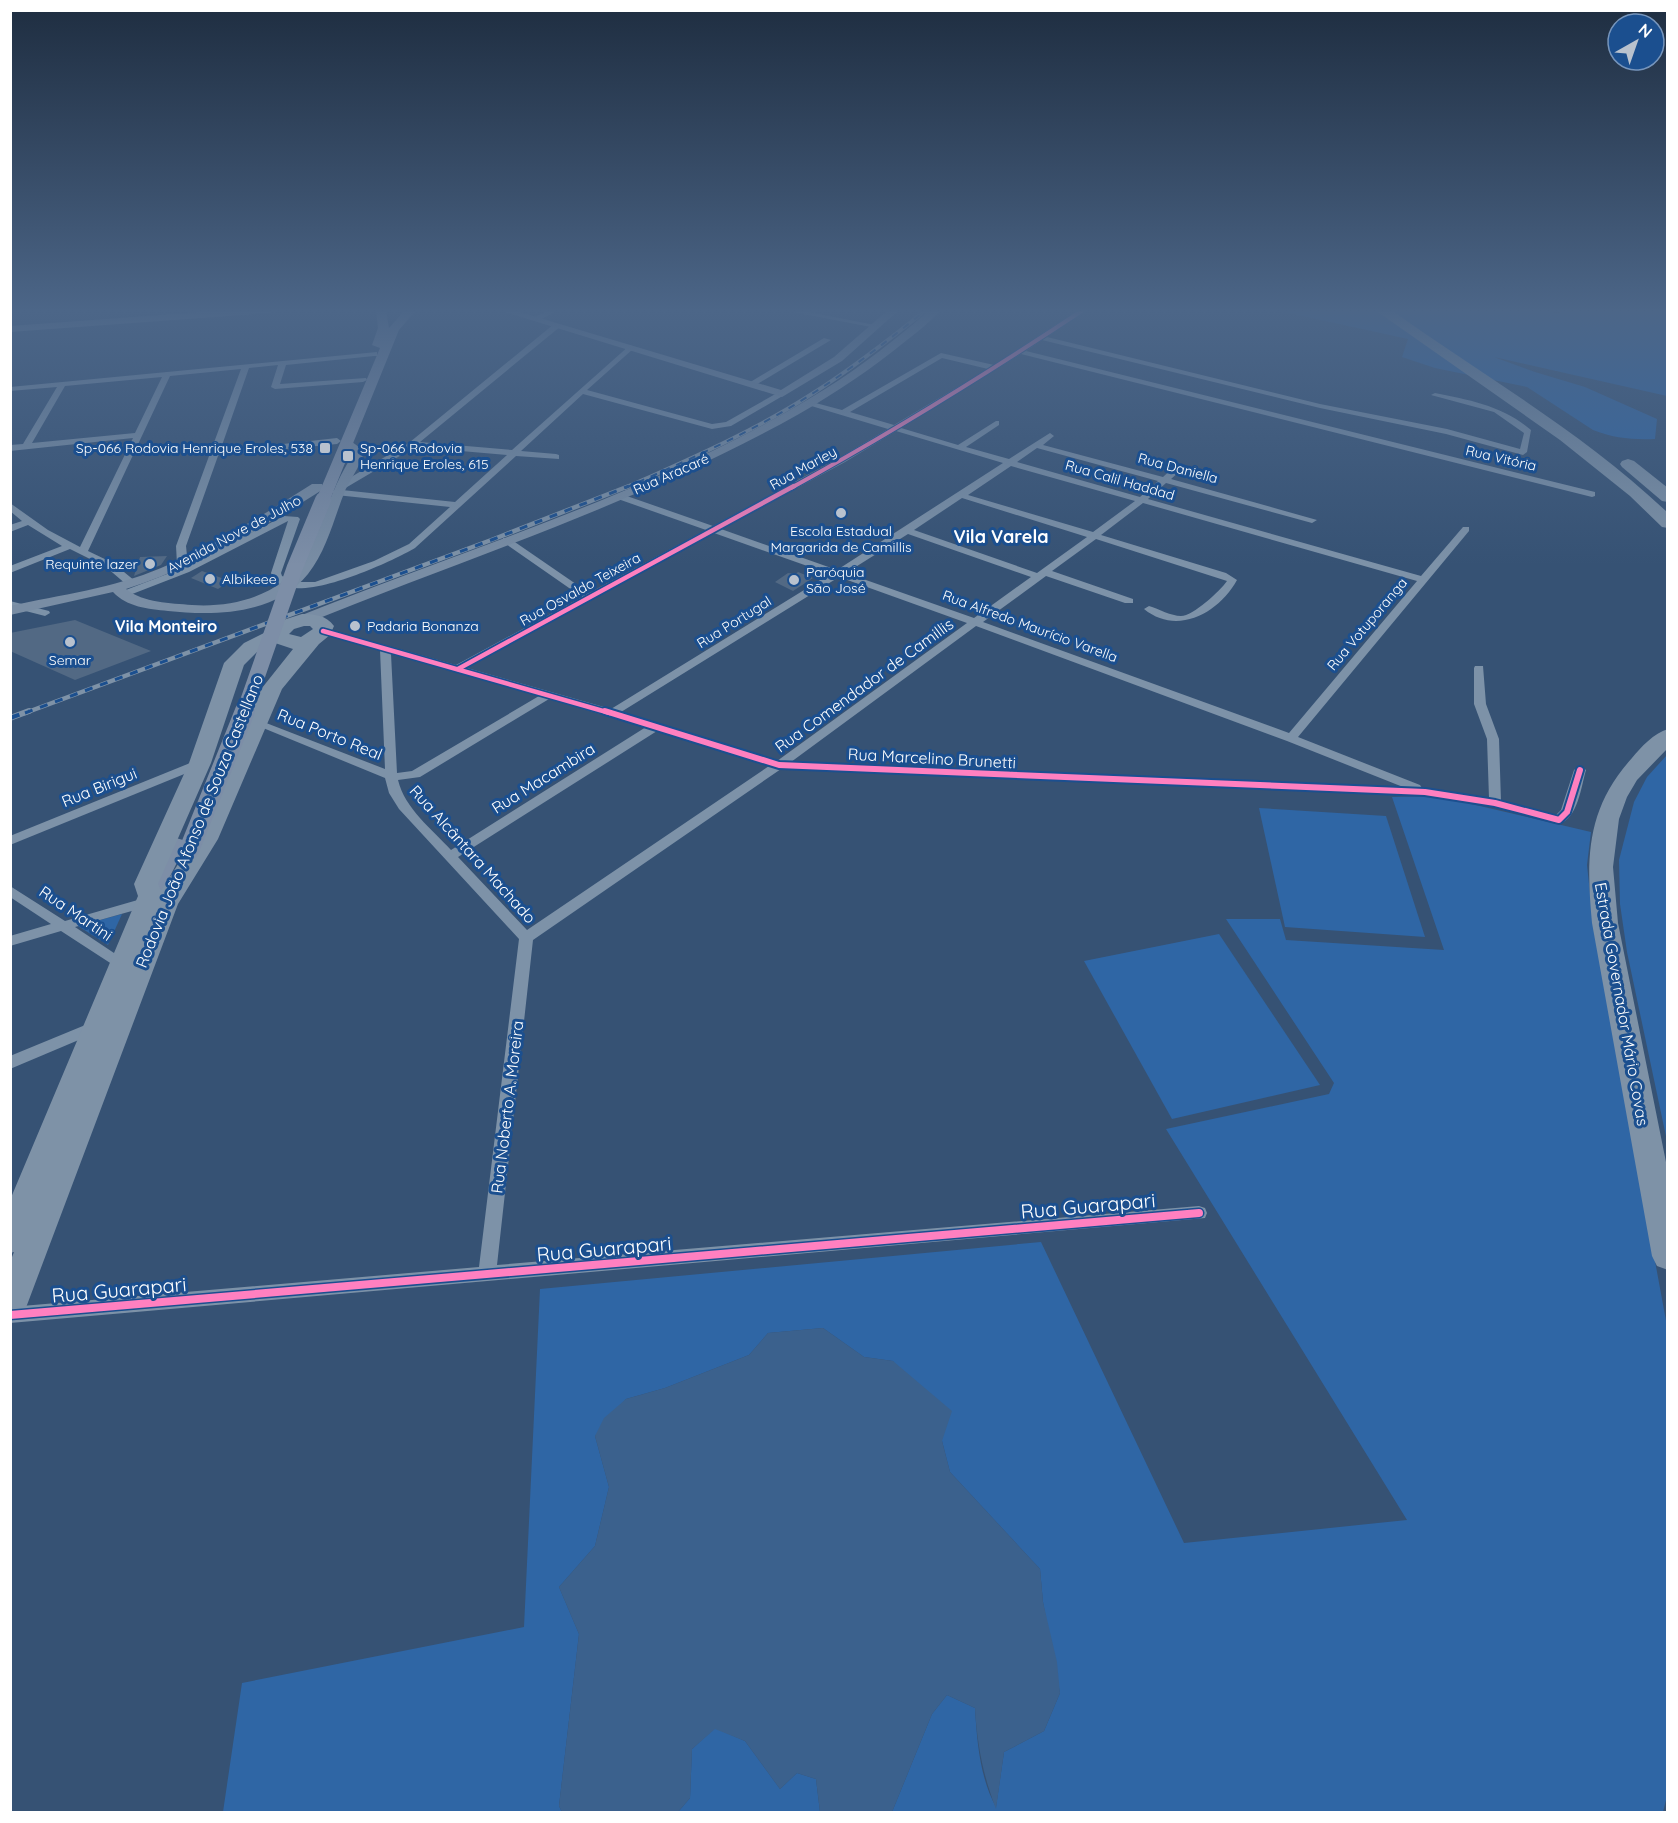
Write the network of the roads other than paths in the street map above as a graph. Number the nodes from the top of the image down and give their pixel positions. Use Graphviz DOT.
graph roads {
  1 [pos="56,395"];
  2 [pos="157,395"];
  3 [pos="235,395"];
  4 [pos="358,395"];
  5 [pos="363,395"];
  6 [pos="473,395"];
  7 [pos="577,395"];
  8 [pos="596,395"];
  9 [pos="780,395"];
  10 [pos="822,395"];
  11 [pos="872,395"];
  12 [pos="950,395"];
  13 [pos="1212,395"];
  14 [pos="1275,395"];
  15 [pos="1435,395"];
  16 [pos="1506,395"];
  17 [pos="1529,395"];
  18 [pos="811,403"];
  19 [pos="843,412"];
  20 [pos="996,423"];
  21 [pos="894,429"];
  22 [pos="137,435"];
  23 [pos="1050,436"];
  24 [pos="342,442"];
  25 [pos="413,444"];
  26 [pos="1035,445"];
  27 [pos="26,446"];
  28 [pos="10,448"];
  29 [pos="959,448"];
  30 [pos="513,453"];
  31 [pos="213,454"];
  32 [pos="556,457"];
  33 [pos="1010,463"];
  34 [pos="1516,463"];
  35 [pos="1178,468"];
  36 [pos="1167,479"];
  37 [pos="325,494"];
  38 [pos="1592,494"];
  39 [pos="960,495"];
  40 [pos="1668,496"];
  41 [pos="621,497"];
  42 [pos="1142,500"];
  43 [pos="458,505"];
  44 [pos="10,506"];
  45 [pos="1312,519"];
  46 [pos="27,522"];
  47 [pos="1668,523"];
  48 [pos="10,529"];
  49 [pos="1466,529"];
  50 [pos="713,530"];
  51 [pos="908,531"];
  52 [pos="1094,536"];
  53 [pos="506,540"];
  54 [pos="70,546"];
  55 [pos="83,552"];
  56 [pos="184,567"];
  57 [pos="10,570"];
  58 [pos="839,573"];
  59 [pos="1042,574"];
  60 [pos="1423,580"];
  61 [pos="288,584"];
  62 [pos="380,588"];
  63 [pos="123,589"];
  64 [pos="588,597"];
  65 [pos="1129,601"];
  66 [pos="15,608"];
  67 [pos="1149,609"];
  68 [pos="45,613"];
  69 [pos="10,620"];
  70 [pos="974,622"];
  71 [pos="315,630"];
  72 [pos="385,649"];
  73 [pos="1479,668"];
  74 [pos="458,669"];
  75 [pos="546,696"];
  76 [pos="612,713"];
  77 [pos="257,723"];
  78 [pos="655,727"];
  79 [pos="1668,736"];
  80 [pos="1291,738"];
  81 [pos="200,763"];
  82 [pos="779,765"];
  83 [pos="1580,770"];
  84 [pos="391,776"];
  85 [pos="1425,792"];
  86 [pos="1495,803"];
  87 [pos="10,841"];
  88 [pos="449,857"];
  89 [pos="10,890"];
  90 [pos="157,896"];
  91 [pos="64,925"];
  92 [pos="526,938"];
  93 [pos="10,941"];
  94 [pos="121,965"];
  95 [pos="95,1028"];
  96 [pos="10,1063"];
  97 [pos="1199,1213"];
  98 [pos="10,1239"];
  99 [pos="1668,1256"];
  100 [pos="487,1275"];
  101 [pos="10,1305"];
  102 [pos="10,1315"];
  1 -- 27 [label="street"];
  2 -- 22 [label="street"];
  3 -- 31 [label="street"];
  4 -- 24 [label="main road, Rodovia João Afonso de Souza Castellano"];
  5 -- 24 [label="main road, Rodovia João Afonso de Souza Castellano"];
  6 -- 25 [label="street"];
  7 -- 30 [label="street"];
  8 -- 9 [label="street"];
  10 -- 18 [label="street, Rua Aracaré"];
  11 -- 19 [label="street"];
  12 -- 21 [label="street, Rua Marley"];
  13 -- 34 [label="street, Rua Vitória"];
  14 -- 34 [label="street"];
  15 -- 34 [label="street"];
  16 -- 47 [label="highway"];
  17 -- 40 [label="highway"];
  18 -- 19 [label="street, Rua Calil Haddad"];
  18 -- 41 [label="street, Rua Aracaré"];
  19 -- 21 [label="street, Rua Calil Haddad"];
  20 -- 29 [label="street"];
  21 -- 29 [label="street, Rua Calil Haddad"];
  21 -- 50 [label="street, Rua Marley"];
  22 -- 27 [label="street"];
  22 -- 55 [label="street"];
  23 -- 26 [label="street, Rua Portugal"];
  24 -- 31 [label="street"];
  24 -- 37 [label="main road, Rodovia João Afonso de Souza Castellano"];
  24 -- 37 [label="street"];
  25 -- 30 [label="street"];
  25 -- 37 [label="street"];
  26 -- 33 [label="street, Rua Portugal"];
  26 -- 36 [label="street, Rua Daniella"];
  27 -- 28 [label="street"];
  29 -- 33 [label="street, Rua Calil Haddad"];
  30 -- 32 [label="street"];
  30 -- 43 [label="street"];
  31 -- 56 [label="street"];
  33 -- 39 [label="street, Rua Portugal"];
  33 -- 42 [label="street, Rua Calil Haddad"];
  34 -- 38 [label="street, Rua Vitória"];
  35 -- 36 [label="street, Rua Comendador de Camillis"];
  36 -- 42 [label="street, Rua Comendador de Camillis"];
  36 -- 45 [label="street, Rua Daniella"];
  37 -- 43 [label="street"];
  37 -- 56 [label="street, Avenida Nove de Julho"];
  37 -- 61 [label="street"];
  37 -- 90 [label="main road, Rodovia João Afonso de Souza Castellano, bridge"];
  39 -- 51 [label="street, Rua Portugal"];
  39 -- 52 [label="street"];
  41 -- 50 [label="street, Rua Alfredo Maurício Varella"];
  41 -- 53 [label="street, Rua Aracaré"];
  42 -- 52 [label="street, Rua Comendador de Camillis"];
  42 -- 60 [label="street, Rua Calil Haddad"];
  43 -- 61 [label="street"];
  44 -- 46 [label="street"];
  46 -- 48 [label="street"];
  46 -- 54 [label="street"];
  49 -- 60 [label="street, Rua Votuporanga"];
  50 -- 58 [label="street, Rua Alfredo Maurício Varella"];
  50 -- 64 [label="street, Rua Osvaldo Teixeira"];
  51 -- 58 [label="street, Rua Portugal"];
  51 -- 59 [label="street"];
  52 -- 59 [label="street, Rua Comendador de Camillis"];
  52 -- 67 [label="street"];
  53 -- 62 [label="street, Rua Aracaré"];
  53 -- 64 [label="street"];
  54 -- 55 [label="street"];
  54 -- 57 [label="street"];
  55 -- 63 [label="street"];
  56 -- 61 [label="street, Avenida Nove de Julho"];
  56 -- 63 [label="street, Avenida Nove de Julho"];
  58 -- 70 [label="street, Rua Alfredo Maurício Varella"];
  58 -- 76 [label="street, Rua Portugal"];
  59 -- 65 [label="street"];
  59 -- 70 [label="street, Rua Comendador de Camillis"];
  60 -- 80 [label="street, Rua Votuporanga"];
  61 -- 63 [label="street"];
  62 -- 71 [label="street, Rua Aracaré"];
  62 -- 71 [label="street, Rua Aracaré"];
  63 -- 66 [label="street, Avenida Nove de Julho"];
  63 -- 68 [label="street, Avenida Nove de Julho"];
  64 -- 74 [label="street, Rua Osvaldo Teixeira"];
  66 -- 68 [label="street"];
  68 -- 69 [label="street, Avenida Nove de Julho"];
  70 -- 80 [label="street, Rua Alfredo Maurício Varella"];
  70 -- 82 [label="street, Rua Comendador de Camillis"];
  71 -- 72 [label="street, Rua Marcelino Brunetti"];
  71 -- 77 [label="highway"];
  71 -- 81 [label="highway"];
  72 -- 74 [label="street, Rua Marcelino Brunetti"];
  72 -- 84 [label="street, Rua Alcântara Machado"];
  73 -- 86 [label="street"];
  74 -- 75 [label="street, Rua Marcelino Brunetti"];
  75 -- 76 [label="street, Rua Marcelino Brunetti"];
  75 -- 84 [label="street"];
  76 -- 78 [label="street, Rua Marcelino Brunetti"];
  77 -- 84 [label="street, Rua Porto Real"];
  77 -- 90 [label="highway"];
  78 -- 82 [label="street, Rua Marcelino Brunetti"];
  78 -- 88 [label="street, Rua Macambira"];
  79 -- 99 [label="highway, Estrada Governador Mário Covas"];
  80 -- 85 [label="street, Rua Alfredo Maurício Varella"];
  81 -- 87 [label="street, Rua Birigui"];
  81 -- 90 [label="highway"];
  82 -- 85 [label="street, Rua Marcelino Brunetti"];
  82 -- 92 [label="street, Rua Comendador de Camillis"];
  83 -- 86 [label="street, Rua Marcelino Brunetti"];
  84 -- 88 [label="street, Rua Alcântara Machado"];
  85 -- 86 [label="street, Rua Marcelino Brunetti"];
  88 -- 92 [label="street, Rua Alcântara Machado"];
  89 -- 91 [label="street, Rua Martini"];
  90 -- 91 [label="street"];
  90 -- 94 [label="highway, Rodovia João Afonso de Souza Castellano"];
  90 -- 101 [label="highway, Rodovia João Afonso de Souza Castellano"];
  91 -- 93 [label="street"];
  91 -- 94 [label="street, Rua Martini"];
  92 -- 100 [label="street, Rua Noberto A. Moreira"];
  94 -- 95 [label="highway, Rodovia João Afonso de Souza Castellano"];
  95 -- 96 [label="street"];
  95 -- 98 [label="highway, Rodovia João Afonso de Souza Castellano"];
  97 -- 100 [label="street, Rua Guarapari"];
  100 -- 102 [label="street, Rua Guarapari"];
}
